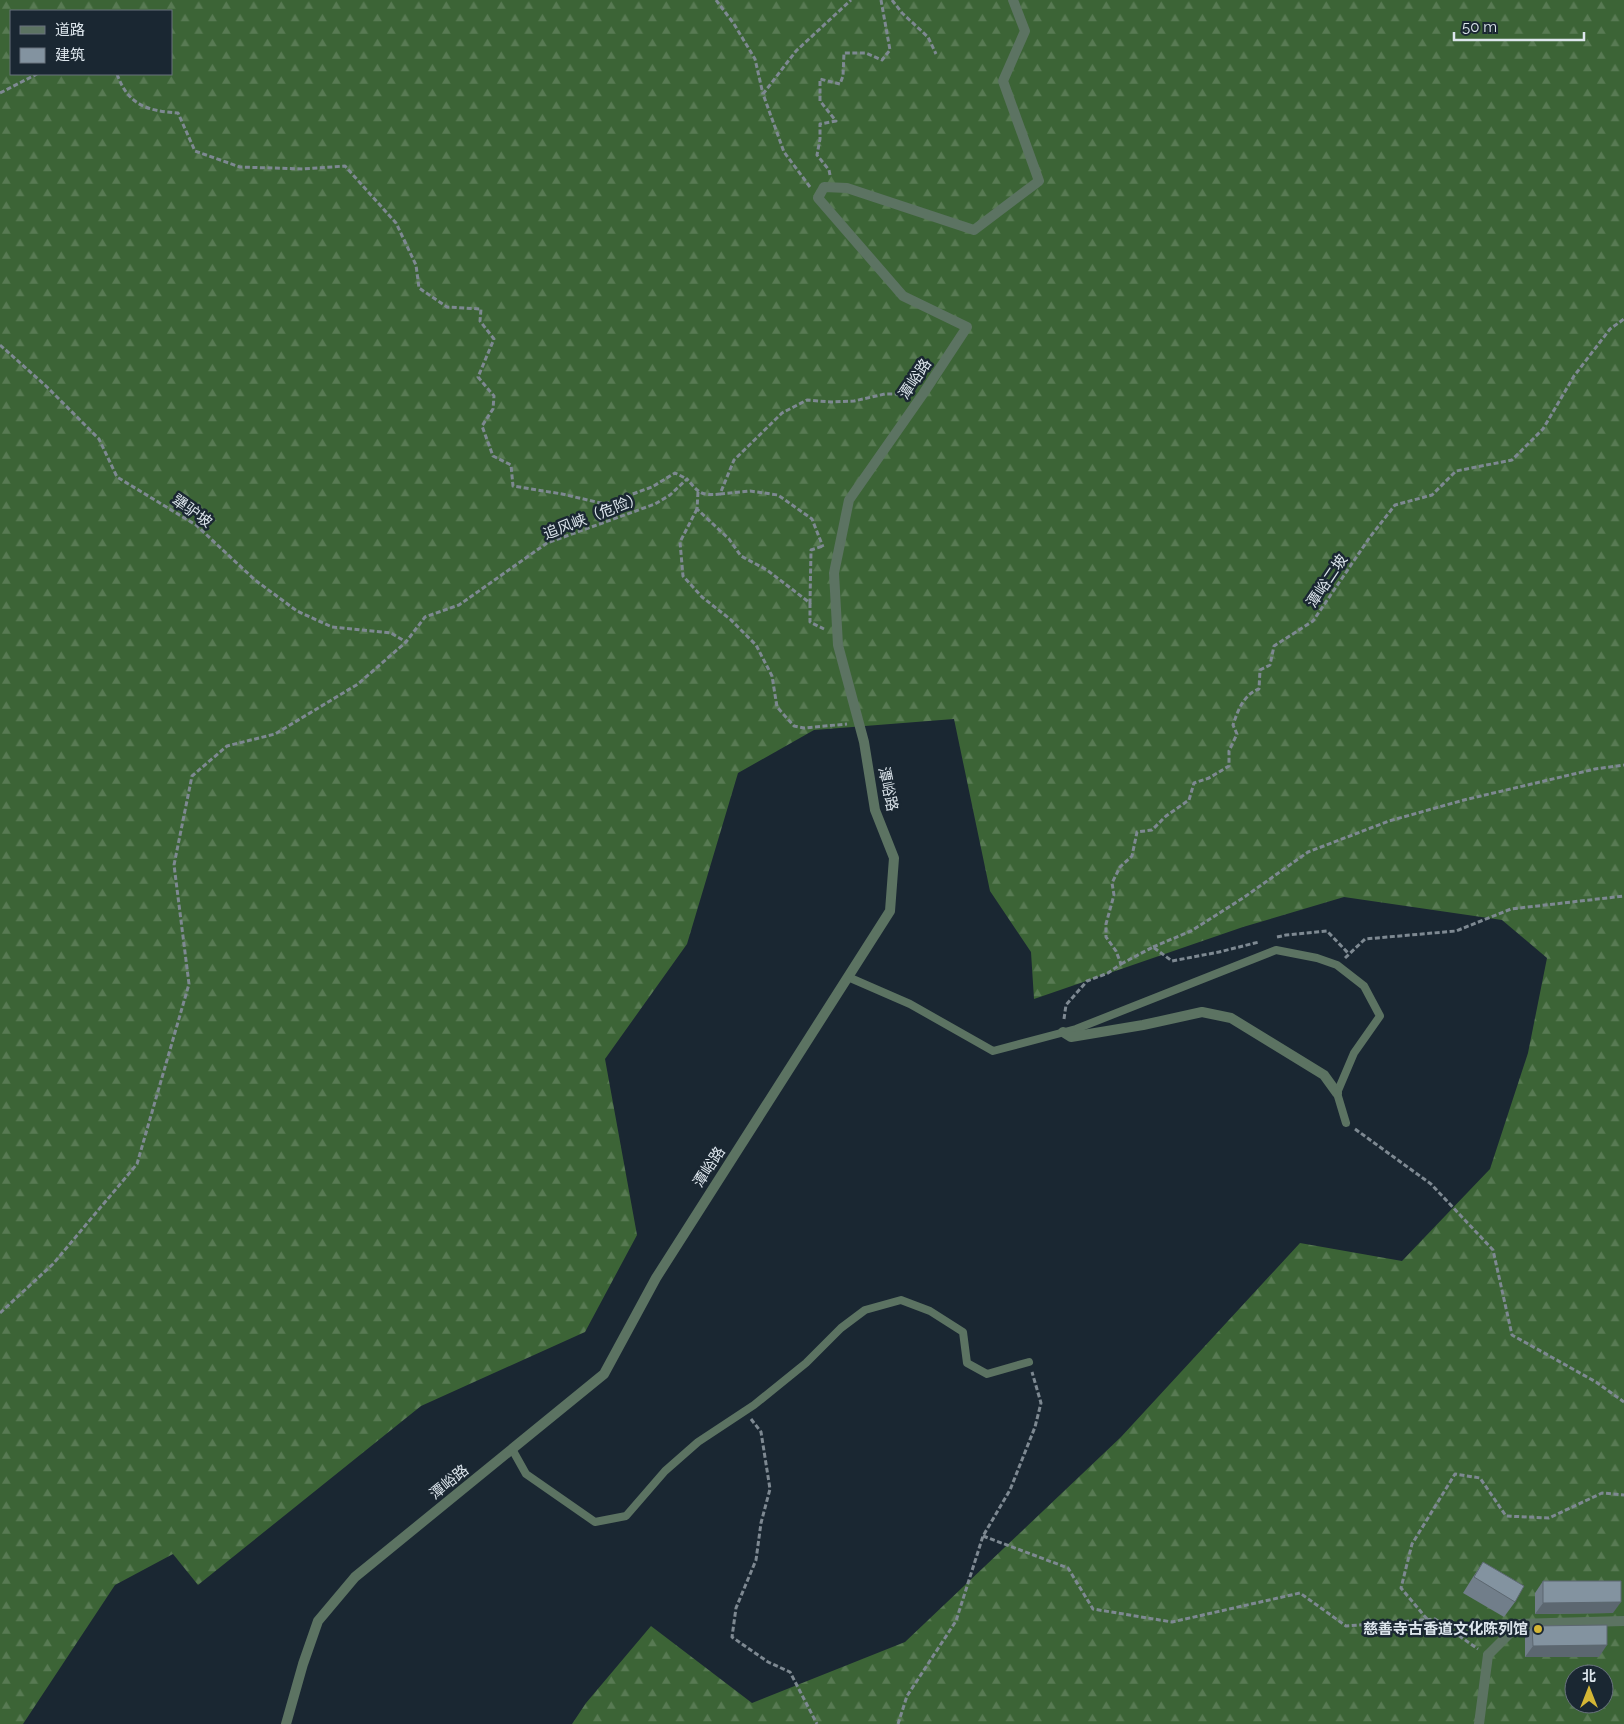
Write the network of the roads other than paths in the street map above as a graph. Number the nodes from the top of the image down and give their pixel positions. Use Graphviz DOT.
graph roads {
  1 [pos="1013,0"];
  2 [pos="848,977"];
  3 [pos="1063,1032"];
  4 [pos="1337,1093"];
  5 [pos="1346,1123"];
  6 [pos="1029,1362"];
  7 [pos="512,1450"];
  8 [pos="1624,1621"];
  9 [pos="286,1724"];
  10 [pos="1479,1724"];
  1 -- 2 [label="street, 潭峪路"];
  2 -- 3 [label="lane"];
  2 -- 7 [label="street, 潭峪路"];
  3 -- 4 [label="street"];
  3 -- 4 [label="lane"];
  4 -- 5 [label="lane"];
  6 -- 7 [label="lane"];
  7 -- 9 [label="street, 潭峪路"];
  8 -- 10 [label="street"];
}
